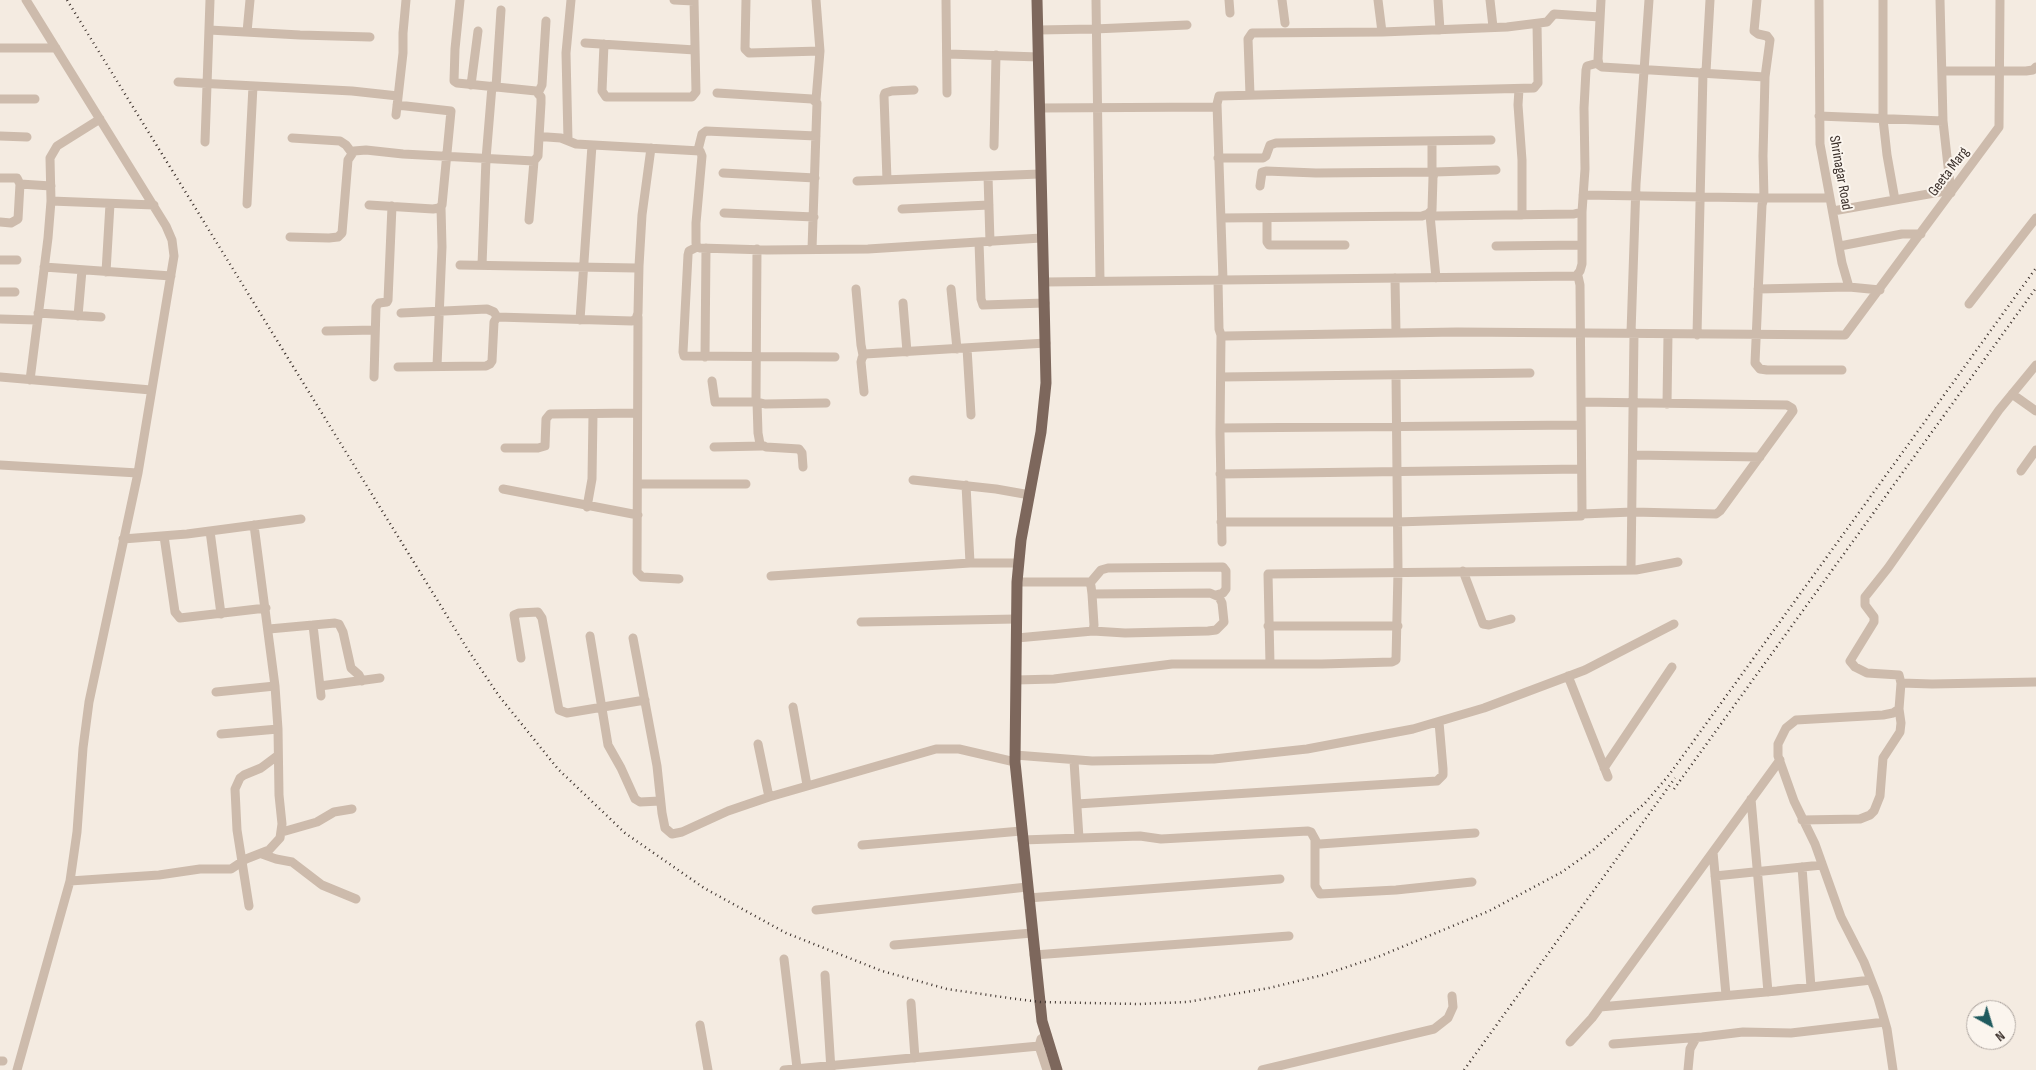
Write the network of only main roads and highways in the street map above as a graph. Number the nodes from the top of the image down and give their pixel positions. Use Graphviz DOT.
graph roads {
  1 [pos="1037,0"];
  2 [pos="1057,1070"];
  1 -- 2 [label="main road"];
}
